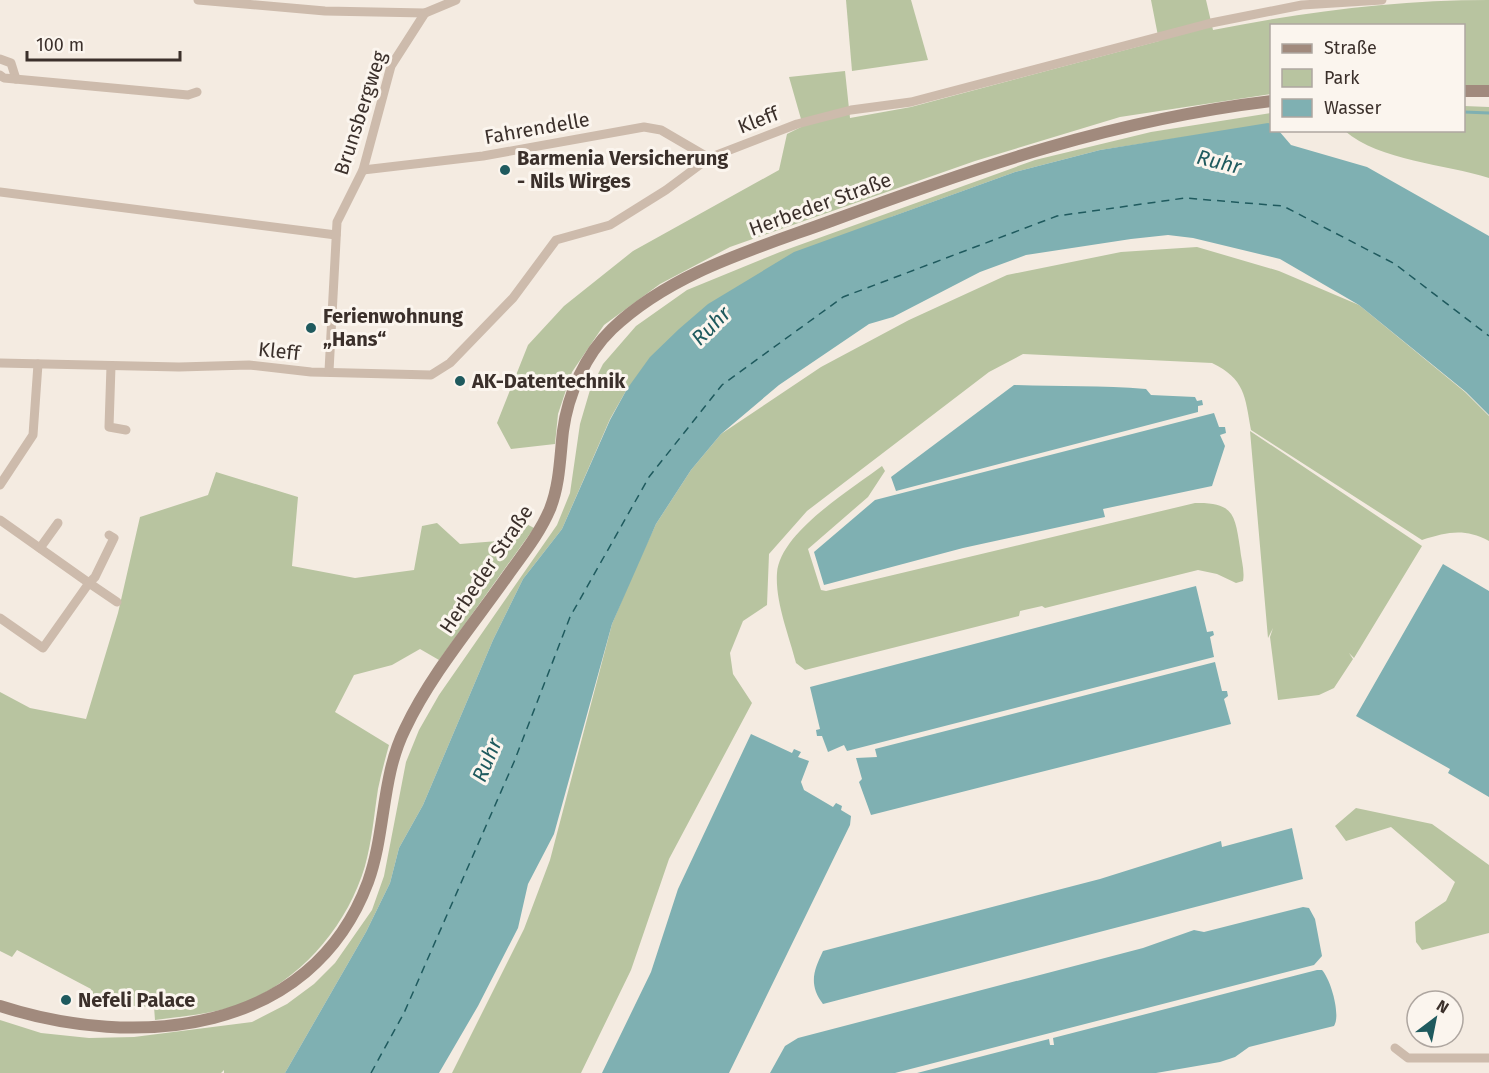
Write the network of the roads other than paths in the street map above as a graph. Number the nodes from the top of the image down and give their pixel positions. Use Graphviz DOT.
graph roads {
  1 [pos="198,0"];
  2 [pos="324,0"];
  3 [pos="456,0"];
  4 [pos="1382,0"];
  5 [pos="325,11"];
  6 [pos="425,13"];
  7 [pos="0,59"];
  8 [pos="0,75"];
  9 [pos="16,79"];
  10 [pos="1465,91"];
  11 [pos="1489,91"];
  12 [pos="197,92"];
  13 [pos="1270,101"];
  14 [pos="709,158"];
  15 [pos="363,170"];
  16 [pos="0,192"];
  17 [pos="336,235"];
  18 [pos="0,363"];
  19 [pos="38,364"];
  20 [pos="111,366"];
  21 [pos="329,371"];
  22 [pos="126,430"];
  23 [pos="0,485"];
  24 [pos="0,520"];
  25 [pos="58,523"];
  26 [pos="109,535"];
  27 [pos="40,548"];
  28 [pos="88,583"];
  29 [pos="117,602"];
  30 [pos="0,618"];
  31 [pos="0,1006"];
  32 [pos="1395,1048"];
  33 [pos="1489,1058"];
  1 -- 5 [label="street"];
  2 -- 5 [label="street"];
  3 -- 6 [label="street"];
  4 -- 14 [label="street, Kleff"];
  5 -- 6 [label="street"];
  6 -- 15 [label="street, Brunsbergweg"];
  7 -- 9 [label="street"];
  8 -- 9 [label="street"];
  9 -- 12 [label="street"];
  10 -- 11 [label="main road"];
  13 -- 31 [label="main road, Herbeder Straße"];
  14 -- 15 [label="street, Fahrendelle"];
  14 -- 21 [label="street, Kleff"];
  15 -- 17 [label="street, Brunsbergweg"];
  16 -- 17 [label="street"];
  17 -- 21 [label="street, Brunsbergweg"];
  18 -- 19 [label="street, Kleff"];
  19 -- 20 [label="street, Kleff"];
  19 -- 23 [label="street"];
  20 -- 21 [label="street, Kleff"];
  20 -- 22 [label="street"];
  24 -- 27 [label="street"];
  25 -- 27 [label="street"];
  26 -- 28 [label="street"];
  27 -- 28 [label="street"];
  28 -- 29 [label="street"];
  28 -- 30 [label="street"];
  32 -- 33 [label="street"];
}
